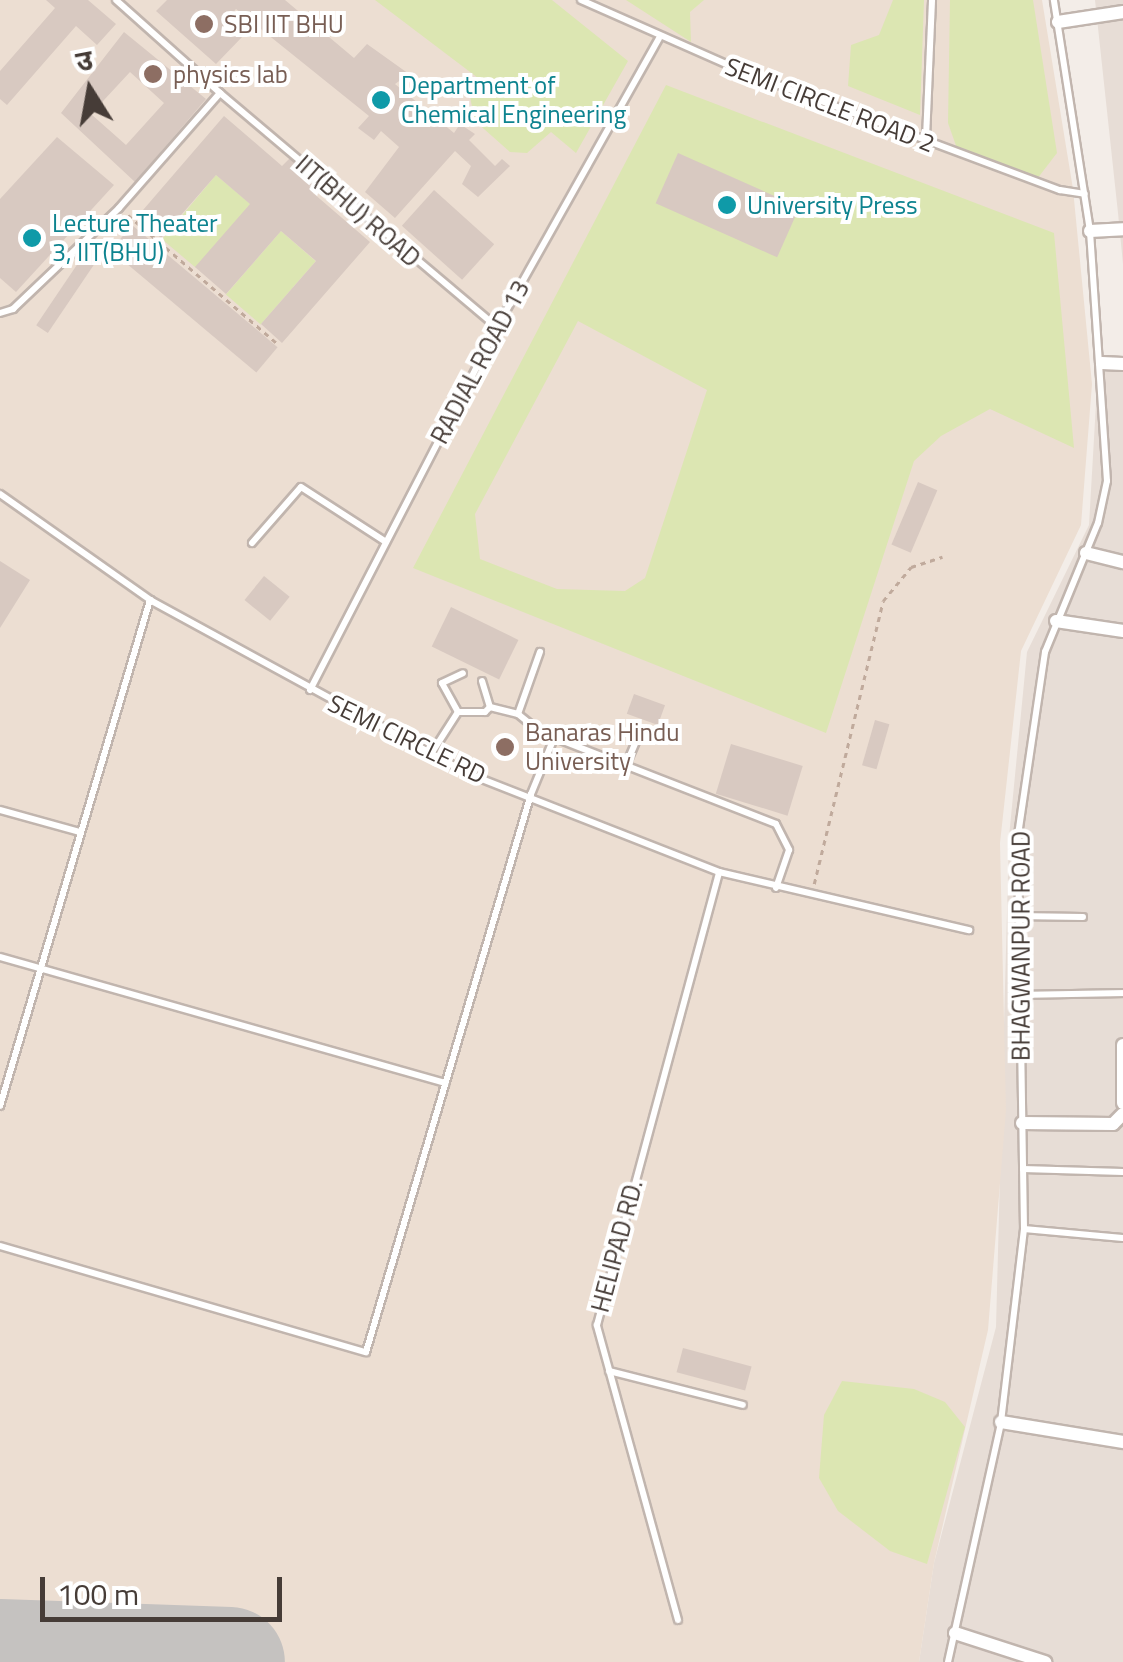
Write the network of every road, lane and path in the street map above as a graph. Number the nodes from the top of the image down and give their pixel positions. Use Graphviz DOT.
graph roads {
  1 [pos="116,0"];
  2 [pos="581,0"];
  3 [pos="932,0"];
  4 [pos="1054,0"];
  5 [pos="1123,12"];
  6 [pos="1058,22"];
  7 [pos="658,38"];
  8 [pos="220,93"];
  9 [pos="926,138"];
  10 [pos="1085,194"];
  11 [pos="120,208"];
  12 [pos="1123,229"];
  13 [pos="1090,230"];
  14 [pos="0,313"];
  15 [pos="497,328"];
  16 [pos="278,344"];
  17 [pos="1102,363"];
  18 [pos="1123,364"];
  19 [pos="0,494"];
  20 [pos="386,542"];
  21 [pos="252,543"];
  22 [pos="1086,554"];
  23 [pos="942,557"];
  24 [pos="1123,562"];
  25 [pos="150,600"];
  26 [pos="1056,621"];
  27 [pos="1123,632"];
  28 [pos="540,652"];
  29 [pos="463,673"];
  30 [pos="482,682"];
  31 [pos="310,690"];
  32 [pos="490,707"];
  33 [pos="458,712"];
  34 [pos="518,714"];
  35 [pos="641,730"];
  36 [pos="554,738"];
  37 [pos="431,754"];
  38 [pos="626,766"];
  39 [pos="532,794"];
  40 [pos="0,810"];
  41 [pos="80,832"];
  42 [pos="719,872"];
  43 [pos="776,888"];
  44 [pos="810,897"];
  45 [pos="1016,916"];
  46 [pos="1083,917"];
  47 [pos="969,930"];
  48 [pos="0,957"];
  49 [pos="39,969"];
  50 [pos="1123,993"];
  51 [pos="1020,995"];
  52 [pos="1123,1045"];
  53 [pos="447,1083"];
  54 [pos="1123,1103"];
  55 [pos="0,1106"];
  56 [pos="1123,1114"];
  57 [pos="1022,1122"];
  58 [pos="1022,1169"];
  59 [pos="1123,1172"];
  60 [pos="1024,1229"];
  61 [pos="1123,1238"];
  62 [pos="0,1246"];
  63 [pos="607,1371"];
  64 [pos="743,1405"];
  65 [pos="1001,1422"];
  66 [pos="1123,1442"];
  67 [pos="678,1620"];
  68 [pos="955,1633"];
  69 [pos="948,1662"];
  70 [pos="1044,1662"];
  1 -- 8 [label="lane, IIT(BHU) ROAD"];
  2 -- 7 [label="lane, SEMI CIRCLE ROAD 2"];
  3 -- 9 [label="lane"];
  4 -- 6 [label="lane, BHAGWANPUR ROAD"];
  5 -- 6 [label="street"];
  6 -- 10 [label="lane, BHAGWANPUR ROAD"];
  7 -- 9 [label="lane, SEMI CIRCLE ROAD 2"];
  7 -- 15 [label="lane, RADIAL ROAD 13"];
  8 -- 11 [label="lane"];
  8 -- 15 [label="lane, IIT(BHU) ROAD"];
  9 -- 10 [label="lane, SEMI CIRCLE ROAD 2"];
  10 -- 13 [label="lane, BHAGWANPUR ROAD"];
  11 -- 14 [label="lane"];
  11 -- 16 [label="path"];
  12 -- 13 [label="street"];
  13 -- 17 [label="lane, BHAGWANPUR ROAD"];
  15 -- 20 [label="lane, RADIAL ROAD 13"];
  17 -- 18 [label="street"];
  17 -- 22 [label="lane, BHAGWANPUR ROAD"];
  19 -- 25 [label="lane, SEMI CIRCLE RD"];
  20 -- 21 [label="lane"];
  20 -- 31 [label="lane, RADIAL ROAD 13"];
  22 -- 24 [label="street"];
  22 -- 26 [label="lane, BHAGWANPUR ROAD"];
  23 -- 44 [label="path"];
  25 -- 31 [label="lane, SEMI CIRCLE RD"];
  25 -- 41 [label="lane"];
  26 -- 27 [label="street"];
  26 -- 45 [label="lane, BHAGWANPUR ROAD"];
  28 -- 34 [label="lane"];
  29 -- 33 [label="lane"];
  30 -- 32 [label="lane"];
  31 -- 37 [label="lane, SEMI CIRCLE RD"];
  32 -- 33 [label="lane"];
  32 -- 34 [label="lane"];
  33 -- 37 [label="lane"];
  34 -- 36 [label="lane"];
  35 -- 38 [label="lane"];
  36 -- 38 [label="lane"];
  36 -- 39 [label="lane"];
  37 -- 39 [label="lane, SEMI CIRCLE RD"];
  38 -- 43 [label="lane"];
  39 -- 42 [label="lane, SEMI CIRCLE RD"];
  39 -- 53 [label="lane"];
  40 -- 41 [label="lane"];
  41 -- 49 [label="lane"];
  42 -- 43 [label="lane, SEMI CIRCLE RD"];
  42 -- 63 [label="lane, HELIPAD RD."];
  43 -- 44 [label="lane, SEMI CIRCLE RD"];
  44 -- 47 [label="lane, SEMI CIRCLE RD"];
  45 -- 46 [label="lane"];
  45 -- 51 [label="lane, BHAGWANPUR ROAD"];
  48 -- 49 [label="lane"];
  49 -- 53 [label="lane"];
  49 -- 55 [label="lane"];
  50 -- 51 [label="lane"];
  51 -- 57 [label="lane, BHAGWANPUR ROAD"];
  52 -- 54 [label="street"];
  53 -- 62 [label="lane"];
  56 -- 57 [label="street"];
  57 -- 58 [label="lane, BHAGWANPUR ROAD"];
  58 -- 59 [label="lane"];
  58 -- 60 [label="lane, BHAGWANPUR ROAD"];
  60 -- 61 [label="lane"];
  60 -- 65 [label="lane, BHAGWANPUR ROAD"];
  63 -- 64 [label="lane"];
  63 -- 67 [label="lane, HELIPAD RD."];
  65 -- 66 [label="street"];
  65 -- 68 [label="lane, BHAGWANPUR ROAD"];
  68 -- 69 [label="lane, BHAGWANPUR ROAD"];
  68 -- 70 [label="street"];
}
